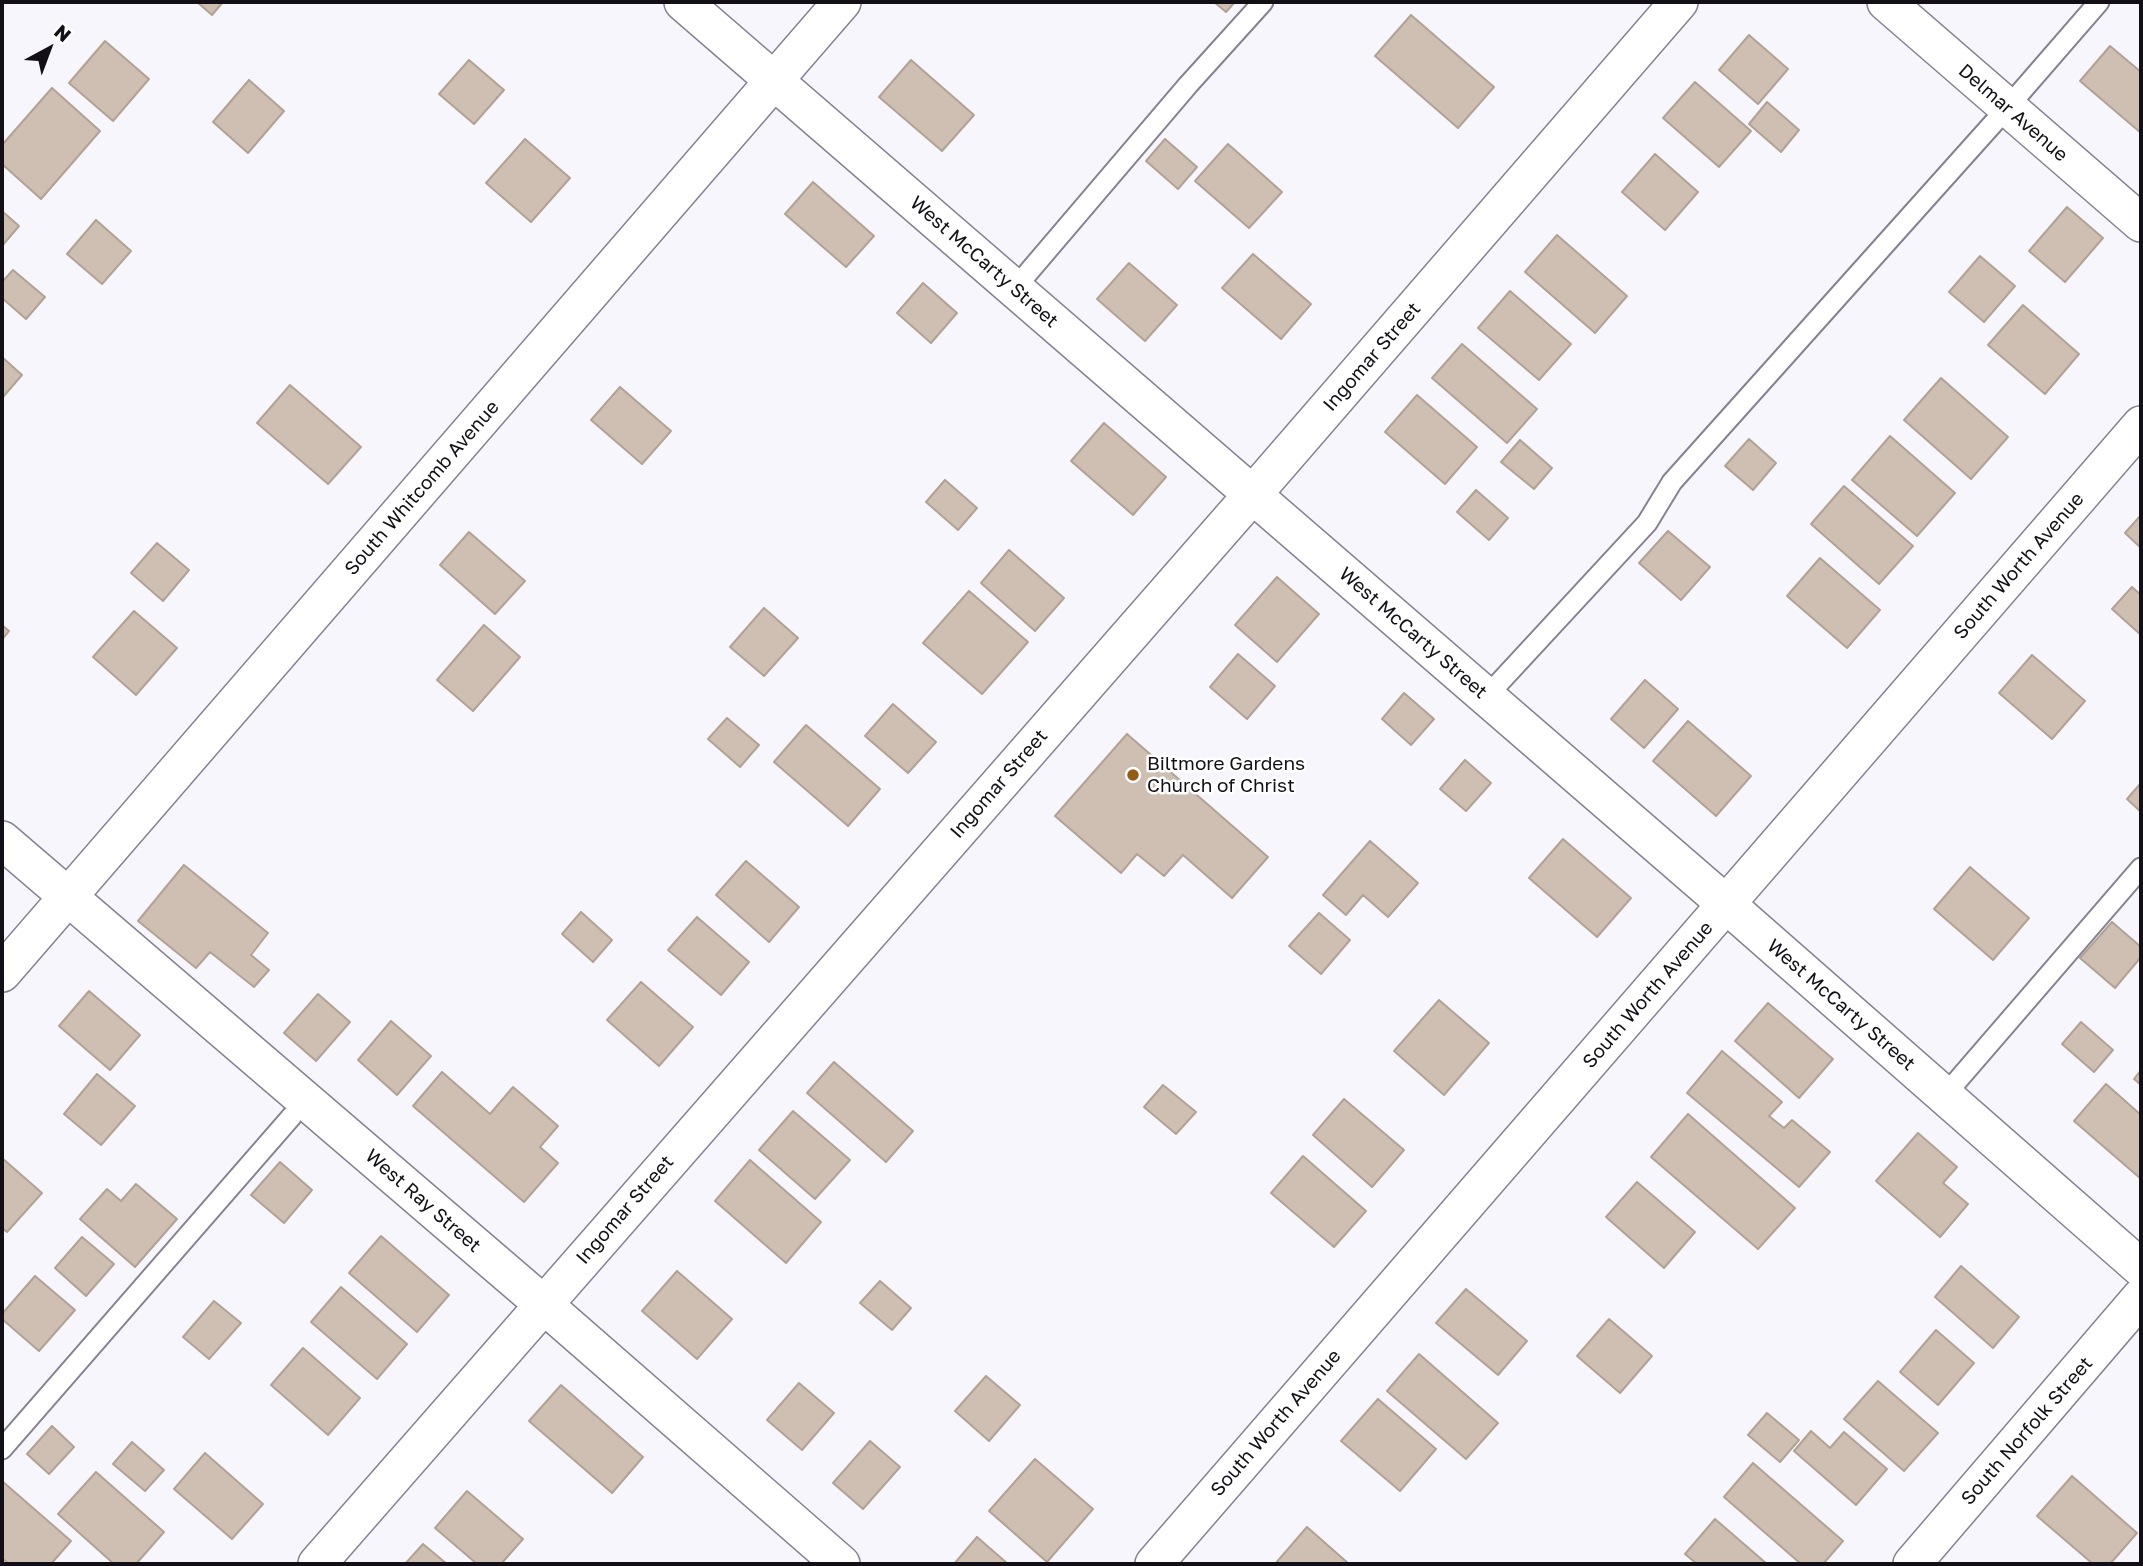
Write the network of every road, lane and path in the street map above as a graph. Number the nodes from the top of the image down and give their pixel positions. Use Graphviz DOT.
graph roads {
  1 [pos="683,2"];
  2 [pos="842,2"];
  3 [pos="1263,2"];
  4 [pos="1679,2"];
  5 [pos="1886,2"];
  6 [pos="2099,2"];
  7 [pos="774,81"];
  8 [pos="2007,108"];
  9 [pos="2141,223"];
  10 [pos="1015,288"];
  11 [pos="2141,425"];
  12 [pos="1253,494"];
  13 [pos="1486,696"];
  14 [pos="2,840"];
  15 [pos="2141,869"];
  16 [pos="68,897"];
  17 [pos="1726,904"];
  18 [pos="2,973"];
  19 [pos="1945,1096"];
  20 [pos="292,1116"];
  21 [pos="2141,1268"];
  22 [pos="2141,1297"];
  23 [pos="543,1304"];
  24 [pos="2,1449"];
  25 [pos="317,1564"];
  26 [pos="841,1564"];
  27 [pos="1154,1564"];
  28 [pos="1912,1564"];
  1 -- 7 [label="street, West McCarty Street"];
  2 -- 7 [label="street, South Whitcomb Avenue"];
  3 -- 10 [label="lane"];
  4 -- 12 [label="street, Ingomar Street"];
  5 -- 8 [label="street, Delmar Avenue"];
  6 -- 8 [label="lane"];
  7 -- 10 [label="street, West McCarty Street"];
  7 -- 16 [label="street, South Whitcomb Avenue"];
  8 -- 9 [label="street, Delmar Avenue"];
  8 -- 13 [label="lane"];
  10 -- 12 [label="street, West McCarty Street"];
  11 -- 17 [label="street, South Worth Avenue"];
  12 -- 13 [label="street, West McCarty Street"];
  12 -- 23 [label="street, Ingomar Street"];
  13 -- 17 [label="street, West McCarty Street"];
  14 -- 16 [label="street, West Ray Street"];
  15 -- 19 [label="lane"];
  16 -- 18 [label="street, South Whitcomb Avenue"];
  16 -- 23 [label="street, West Ray Street"];
  17 -- 19 [label="street, West McCarty Street"];
  17 -- 27 [label="street, South Worth Avenue"];
  19 -- 21 [label="street, West McCarty Street"];
  20 -- 24 [label="lane"];
  22 -- 28 [label="street, South Norfolk Street"];
  23 -- 25 [label="street, Ingomar Street"];
  23 -- 26 [label="street, West Ray Street"];
}
